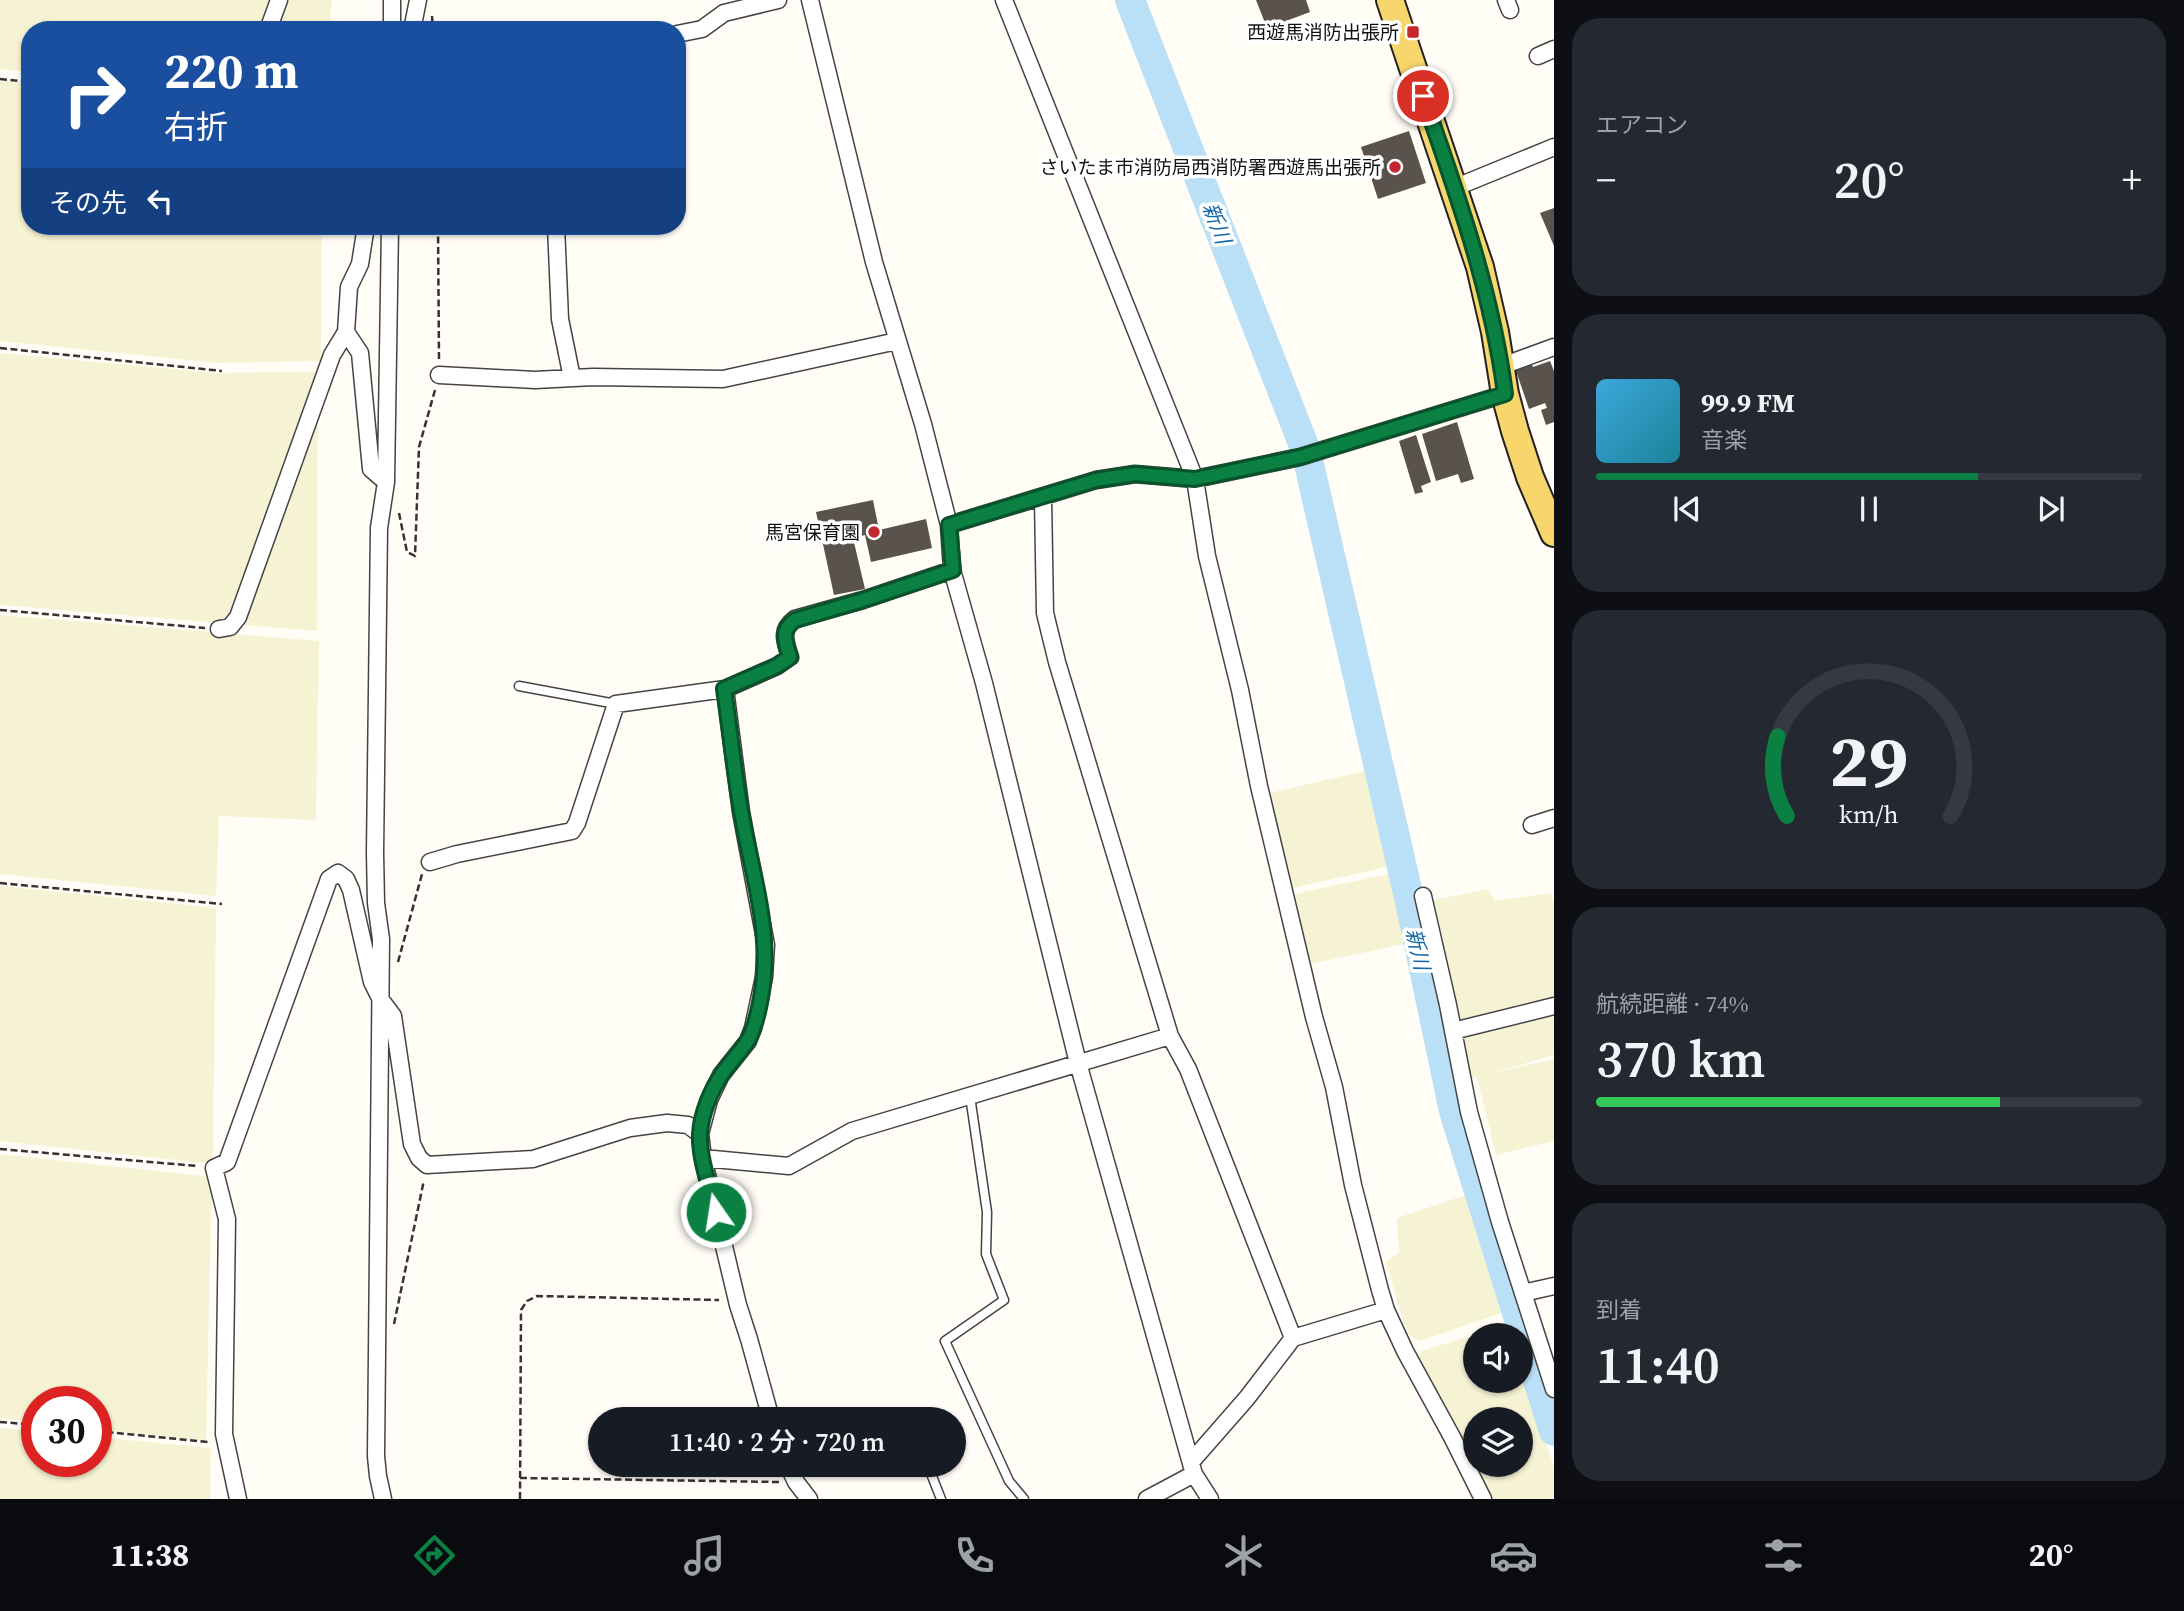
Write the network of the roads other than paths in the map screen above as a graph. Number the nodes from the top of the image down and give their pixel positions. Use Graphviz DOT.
graph roads {
  1 [pos="279,0"];
  2 [pos="392,0"];
  3 [pos="418,0"];
  4 [pos="778,0"];
  5 [pos="810,0"];
  6 [pos="1004,0"];
  7 [pos="1390,0"];
  8 [pos="271,21"];
  9 [pos="392,21"];
  10 [pos="414,21"];
  11 [pos="686,32"];
  12 [pos="1554,49"];
  13 [pos="1538,56"];
  14 [pos="1554,147"];
  15 [pos="1454,188"];
  16 [pos="365,235"];
  17 [pos="390,235"];
  18 [pos="556,235"];
  19 [pos="346,332"];
  20 [pos="897,341"];
  21 [pos="1554,347"];
  22 [pos="1502,366"];
  23 [pos="439,375"];
  24 [pos="572,379"];
  25 [pos="1505,394"];
  26 [pos="1195,479"];
  27 [pos="386,482"];
  28 [pos="1043,498"];
  29 [pos="949,525"];
  30 [pos="1554,533"];
  31 [pos="953,570"];
  32 [pos="219,629"];
  33 [pos="520,686"];
  34 [pos="724,689"];
  35 [pos="616,705"];
  36 [pos="1554,818"];
  37 [pos="1532,825"];
  38 [pos="430,862"];
  39 [pos="1423,895"];
  40 [pos="381,1000"];
  41 [pos="1554,1006"];
  42 [pos="1453,1031"];
  43 [pos="1170,1036"];
  44 [pos="1078,1063"];
  45 [pos="970,1096"];
  46 [pos="700,1134"];
  47 [pos="703,1158"];
  48 [pos="1554,1286"];
  49 [pos="1523,1293"];
  50 [pos="1386,1310"];
  51 [pos="1293,1339"];
  52 [pos="1554,1389"];
  53 [pos="768,1407"];
  54 [pos="1192,1468"];
  55 [pos="794,1477"];
  56 [pos="932,1477"];
  57 [pos="238,1499"];
  58 [pos="383,1499"];
  59 [pos="809,1499"];
  60 [pos="941,1499"];
  61 [pos="1024,1499"];
  62 [pos="1147,1499"];
  63 [pos="1210,1499"];
  64 [pos="1483,1499"];
  1 -- 8 [label="street"];
  2 -- 9 [label="street"];
  3 -- 10 [label="street"];
  4 -- 11 [label="street"];
  5 -- 20 [label="street"];
  6 -- 26 [label="street"];
  7 -- 15 [label="main road"];
  12 -- 13 [label="street"];
  14 -- 15 [label="street"];
  15 -- 22 [label="main road"];
  16 -- 19 [label="street"];
  17 -- 27 [label="street"];
  18 -- 24 [label="street"];
  19 -- 27 [label="street"];
  19 -- 32 [label="street"];
  20 -- 24 [label="street"];
  20 -- 29 [label="street"];
  21 -- 22 [label="street"];
  22 -- 25 [label="main road"];
  23 -- 24 [label="street"];
  25 -- 26 [label="street"];
  25 -- 30 [label="main road"];
  26 -- 28 [label="street"];
  26 -- 50 [label="street"];
  27 -- 40 [label="street"];
  28 -- 29 [label="street"];
  28 -- 43 [label="street"];
  29 -- 31 [label="street"];
  31 -- 34 [label="street"];
  31 -- 44 [label="street"];
  33 -- 35 [label="lane"];
  34 -- 35 [label="street"];
  34 -- 46 [label="street"];
  35 -- 38 [label="street"];
  36 -- 37 [label="street"];
  39 -- 42 [label="street"];
  40 -- 46 [label="street"];
  40 -- 57 [label="street"];
  40 -- 58 [label="street"];
  41 -- 42 [label="street"];
  42 -- 49 [label="street"];
  43 -- 44 [label="street"];
  43 -- 51 [label="street"];
  44 -- 45 [label="street"];
  44 -- 54 [label="street"];
  45 -- 47 [label="street"];
  45 -- 61 [label="lane"];
  46 -- 47 [label="street"];
  47 -- 53 [label="street"];
  48 -- 49 [label="street"];
  49 -- 52 [label="street"];
  50 -- 51 [label="street"];
  50 -- 64 [label="street"];
  51 -- 54 [label="street"];
  54 -- 62 [label="street"];
  54 -- 63 [label="street"];
  55 -- 59 [label="street"];
  56 -- 60 [label="lane"];
}
